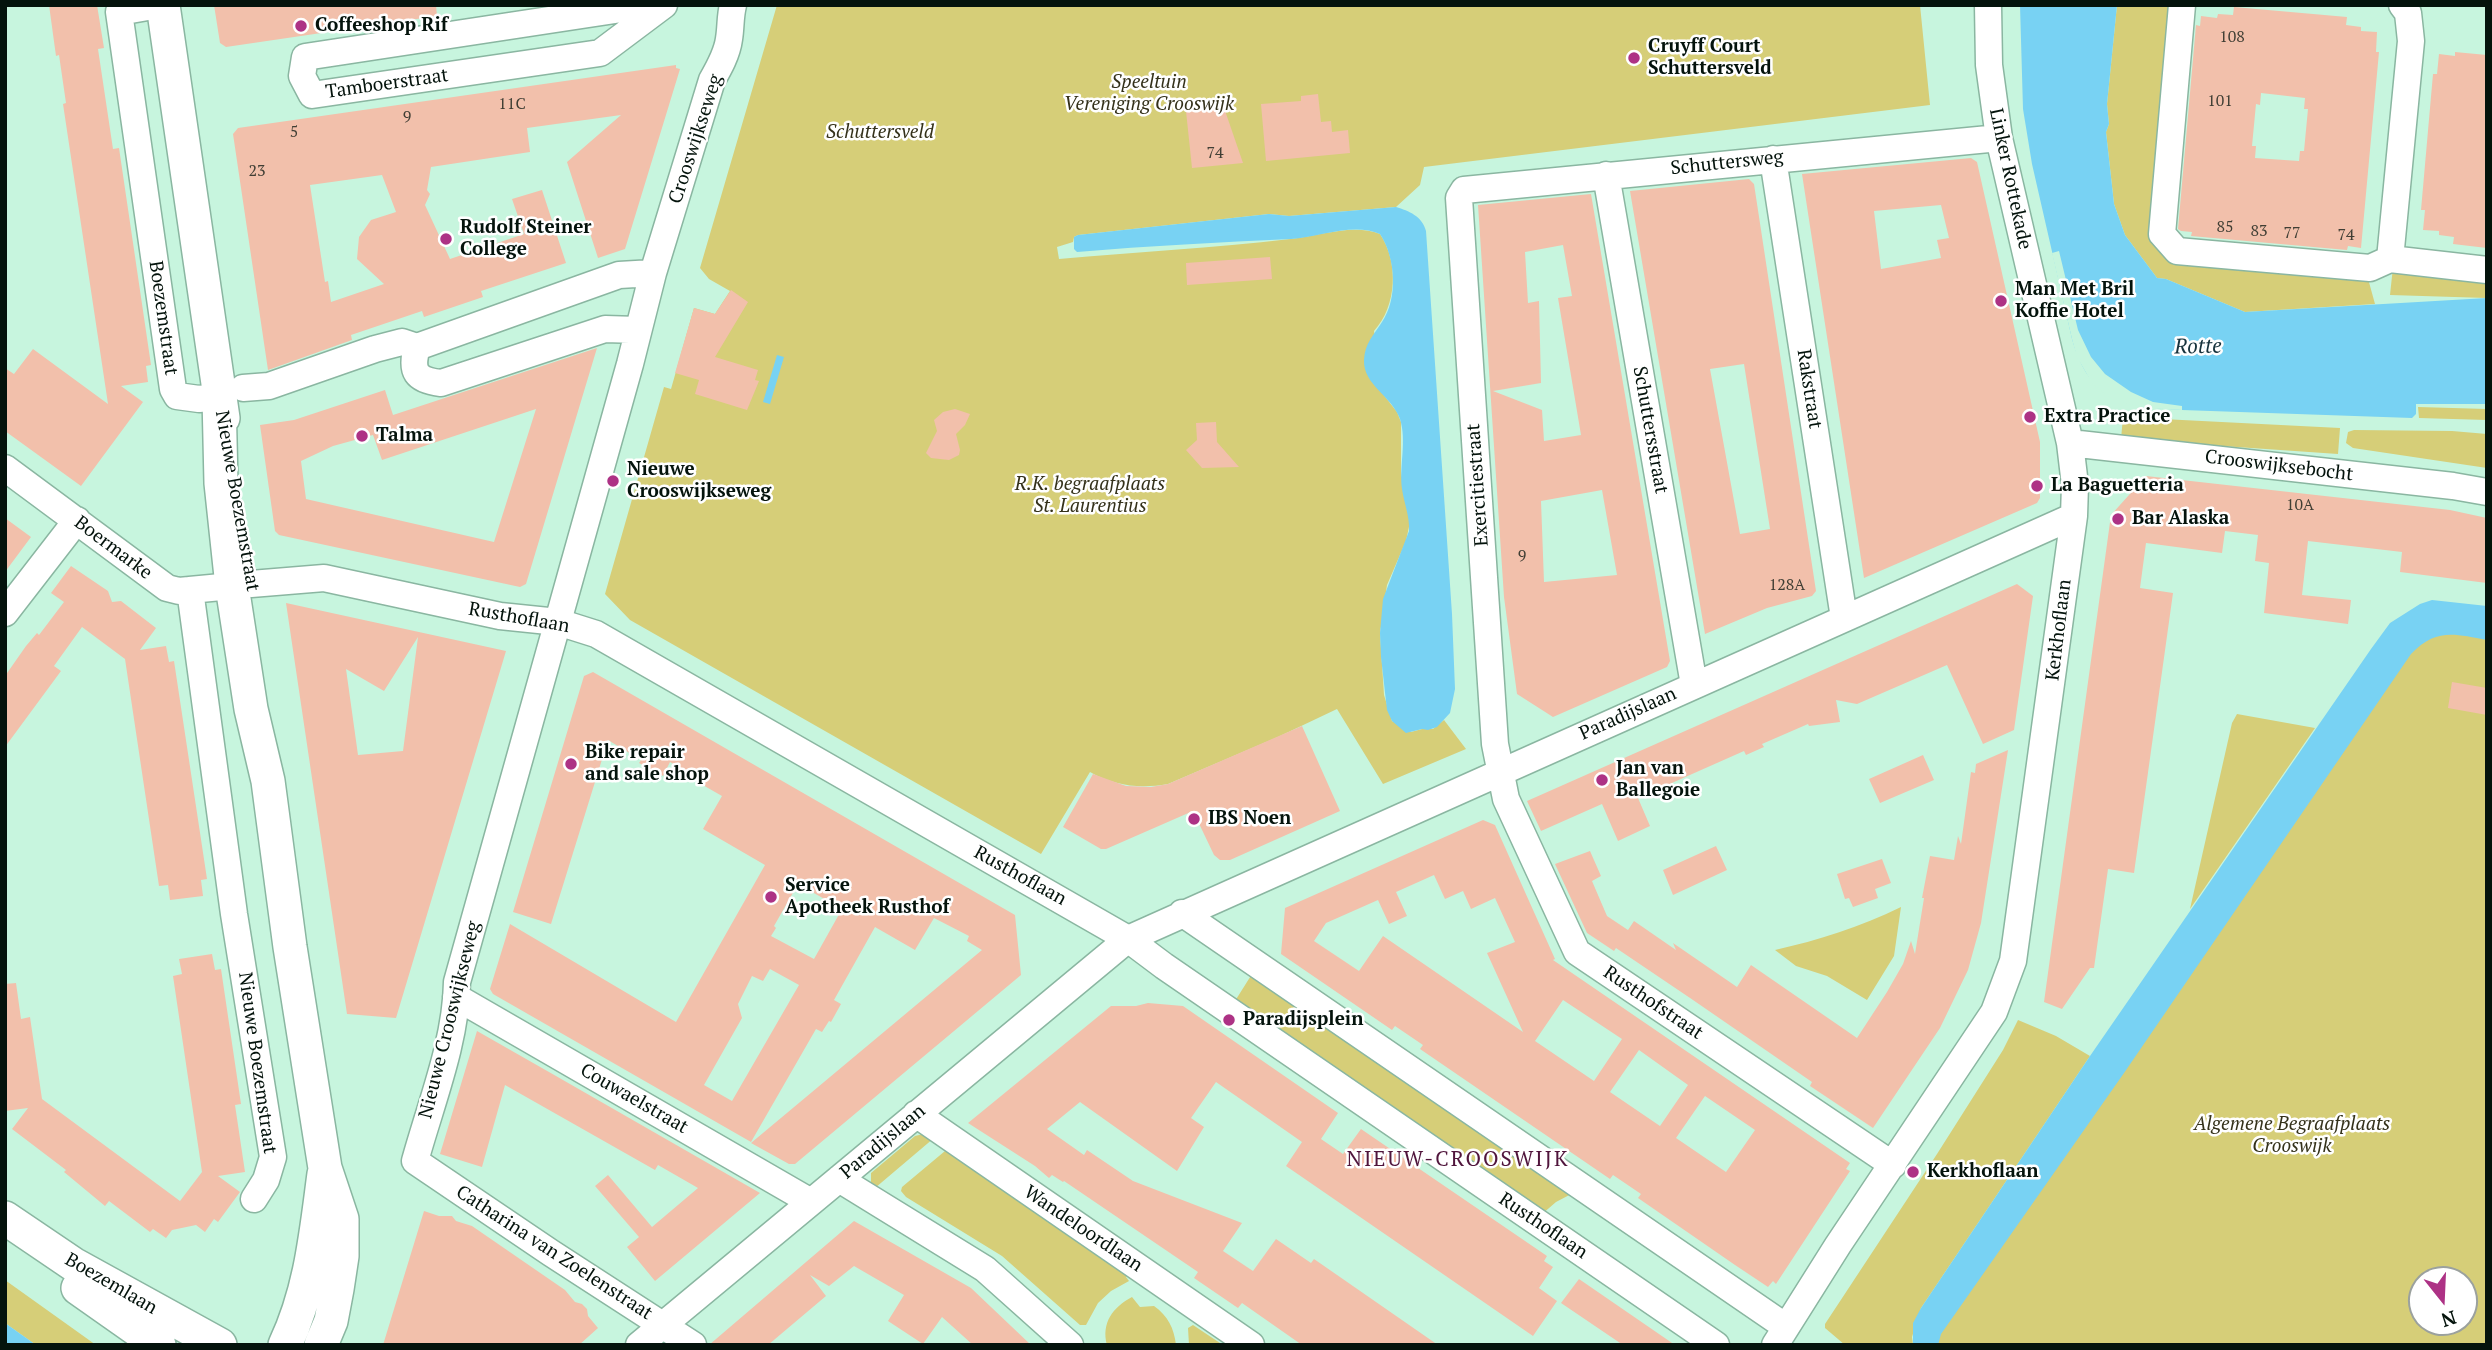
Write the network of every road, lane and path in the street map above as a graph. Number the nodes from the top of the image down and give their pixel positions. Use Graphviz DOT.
graph roads {
  1 [pos="161,5"];
  2 [pos="648,5"];
  3 [pos="664,5"];
  4 [pos="733,5"];
  5 [pos="1988,5"];
  6 [pos="2182,5"];
  7 [pos="2402,5"];
  8 [pos="1999,138"];
  9 [pos="1773,159"];
  10 [pos="1606,175"];
  11 [pos="1459,198"];
  12 [pos="2390,259"];
  13 [pos="2487,270"];
  14 [pos="653,273"];
  15 [pos="638,330"];
  16 [pos="417,347"];
  17 [pos="231,393"];
  18 [pos="2070,443"];
  19 [pos="5,468"];
  20 [pos="2487,492"];
  21 [pos="2074,516"];
  22 [pos="77,520"];
  23 [pos="242,585"];
  24 [pos="190,590"];
  25 [pos="5,613"];
  26 [pos="1844,618"];
  27 [pos="558,622"];
  28 [pos="1694,685"];
  29 [pos="1499,772"];
  30 [pos="1182,914"];
  31 [pos="1128,939"];
  32 [pos="456,997"];
  33 [pos="916,1114"];
  34 [pos="415,1161"];
  35 [pos="1893,1165"];
  36 [pos="325,1168"];
  37 [pos="839,1179"];
  38 [pos="254,1199"];
  39 [pos="811,1202"];
  40 [pos="5,1218"];
  41 [pos="5,1237"];
  42 [pos="662,1325"];
  43 [pos="1780,1336"];
  44 [pos="159,1345"];
  45 [pos="220,1345"];
  46 [pos="285,1345"];
  47 [pos="321,1345"];
  48 [pos="639,1345"];
  49 [pos="693,1345"];
  50 [pos="1070,1345"];
  51 [pos="1251,1345"];
  52 [pos="1716,1345"];
  1 -- 17 [label="main road, Boezemstraat"];
  1 -- 17 [label="street, Boezemstraat"];
  2 -- 3 [label="street, Tamboerstraat"];
  4 -- 14 [label="street, Crooswijkseweg"];
  5 -- 8 [label="street, Linker Rottekade"];
  6 -- 12 [label="street"];
  7 -- 12 [label="street"];
  8 -- 9 [label="street, Schuttersweg"];
  8 -- 18 [label="street, Linker Rottekade"];
  9 -- 10 [label="street, Schuttersweg"];
  9 -- 26 [label="street, Rakstraat"];
  10 -- 11 [label="street, Schuttersweg"];
  10 -- 28 [label="street, Schuttersstraat"];
  11 -- 29 [label="street, Exercitiestraat"];
  12 -- 13 [label="street"];
  14 -- 15 [label="street, Nieuwe Crooswijkseweg"];
  14 -- 16 [label="street"];
  15 -- 16 [label="street"];
  15 -- 27 [label="street, Nieuwe Crooswijkseweg"];
  16 -- 17 [label="street"];
  17 -- 23 [label="main road, Nieuwe Boezemstraat"];
  18 -- 20 [label="street, Crooswijksebocht"];
  18 -- 21 [label="street, Linker Rottekade"];
  19 -- 22 [label="street, Boermarke"];
  21 -- 26 [label="street, Paradijslaan"];
  21 -- 35 [label="street, Kerkhoflaan"];
  22 -- 24 [label="street, Boermarke"];
  22 -- 25 [label="street"];
  23 -- 24 [label="street, Boermarke"];
  23 -- 27 [label="street, Rusthoflaan"];
  23 -- 36 [label="main road, Nieuwe Boezemstraat"];
  24 -- 38 [label="street, Nieuwe Boezemstraat"];
  26 -- 28 [label="street, Paradijslaan"];
  27 -- 31 [label="street, Rusthoflaan"];
  27 -- 32 [label="street, Nieuwe Crooswijkseweg"];
  28 -- 29 [label="street, Paradijslaan"];
  29 -- 30 [label="street, Paradijslaan"];
  29 -- 35 [label="street, Rusthofstraat"];
  30 -- 31 [label="street"];
  30 -- 43 [label="street"];
  31 -- 33 [label="street, Paradijslaan"];
  31 -- 52 [label="street, Rusthoflaan"];
  32 -- 34 [label="street, Nieuwe Crooswijkseweg"];
  32 -- 39 [label="street, Couwaelstraat"];
  33 -- 37 [label="street, Paradijslaan"];
  33 -- 51 [label="street, Wandeloordlaan"];
  34 -- 42 [label="street, Catharina van Zoelenstraat"];
  35 -- 43 [label="street, Kerkhoflaan"];
  36 -- 46 [label="main road, Nieuwe Boezemstraat"];
  36 -- 47 [label="main road, Nieuwe Boezemstraat"];
  37 -- 39 [label="street, Paradijslaan"];
  37 -- 50 [label="street"];
  39 -- 42 [label="street, Paradijslaan"];
  40 -- 45 [label="main road, Boezemlaan"];
  41 -- 44 [label="main road, Boezemlaan"];
  42 -- 48 [label="street, Paradijslaan"];
  42 -- 49 [label="street, Catharina van Zoelenstraat"];
}
